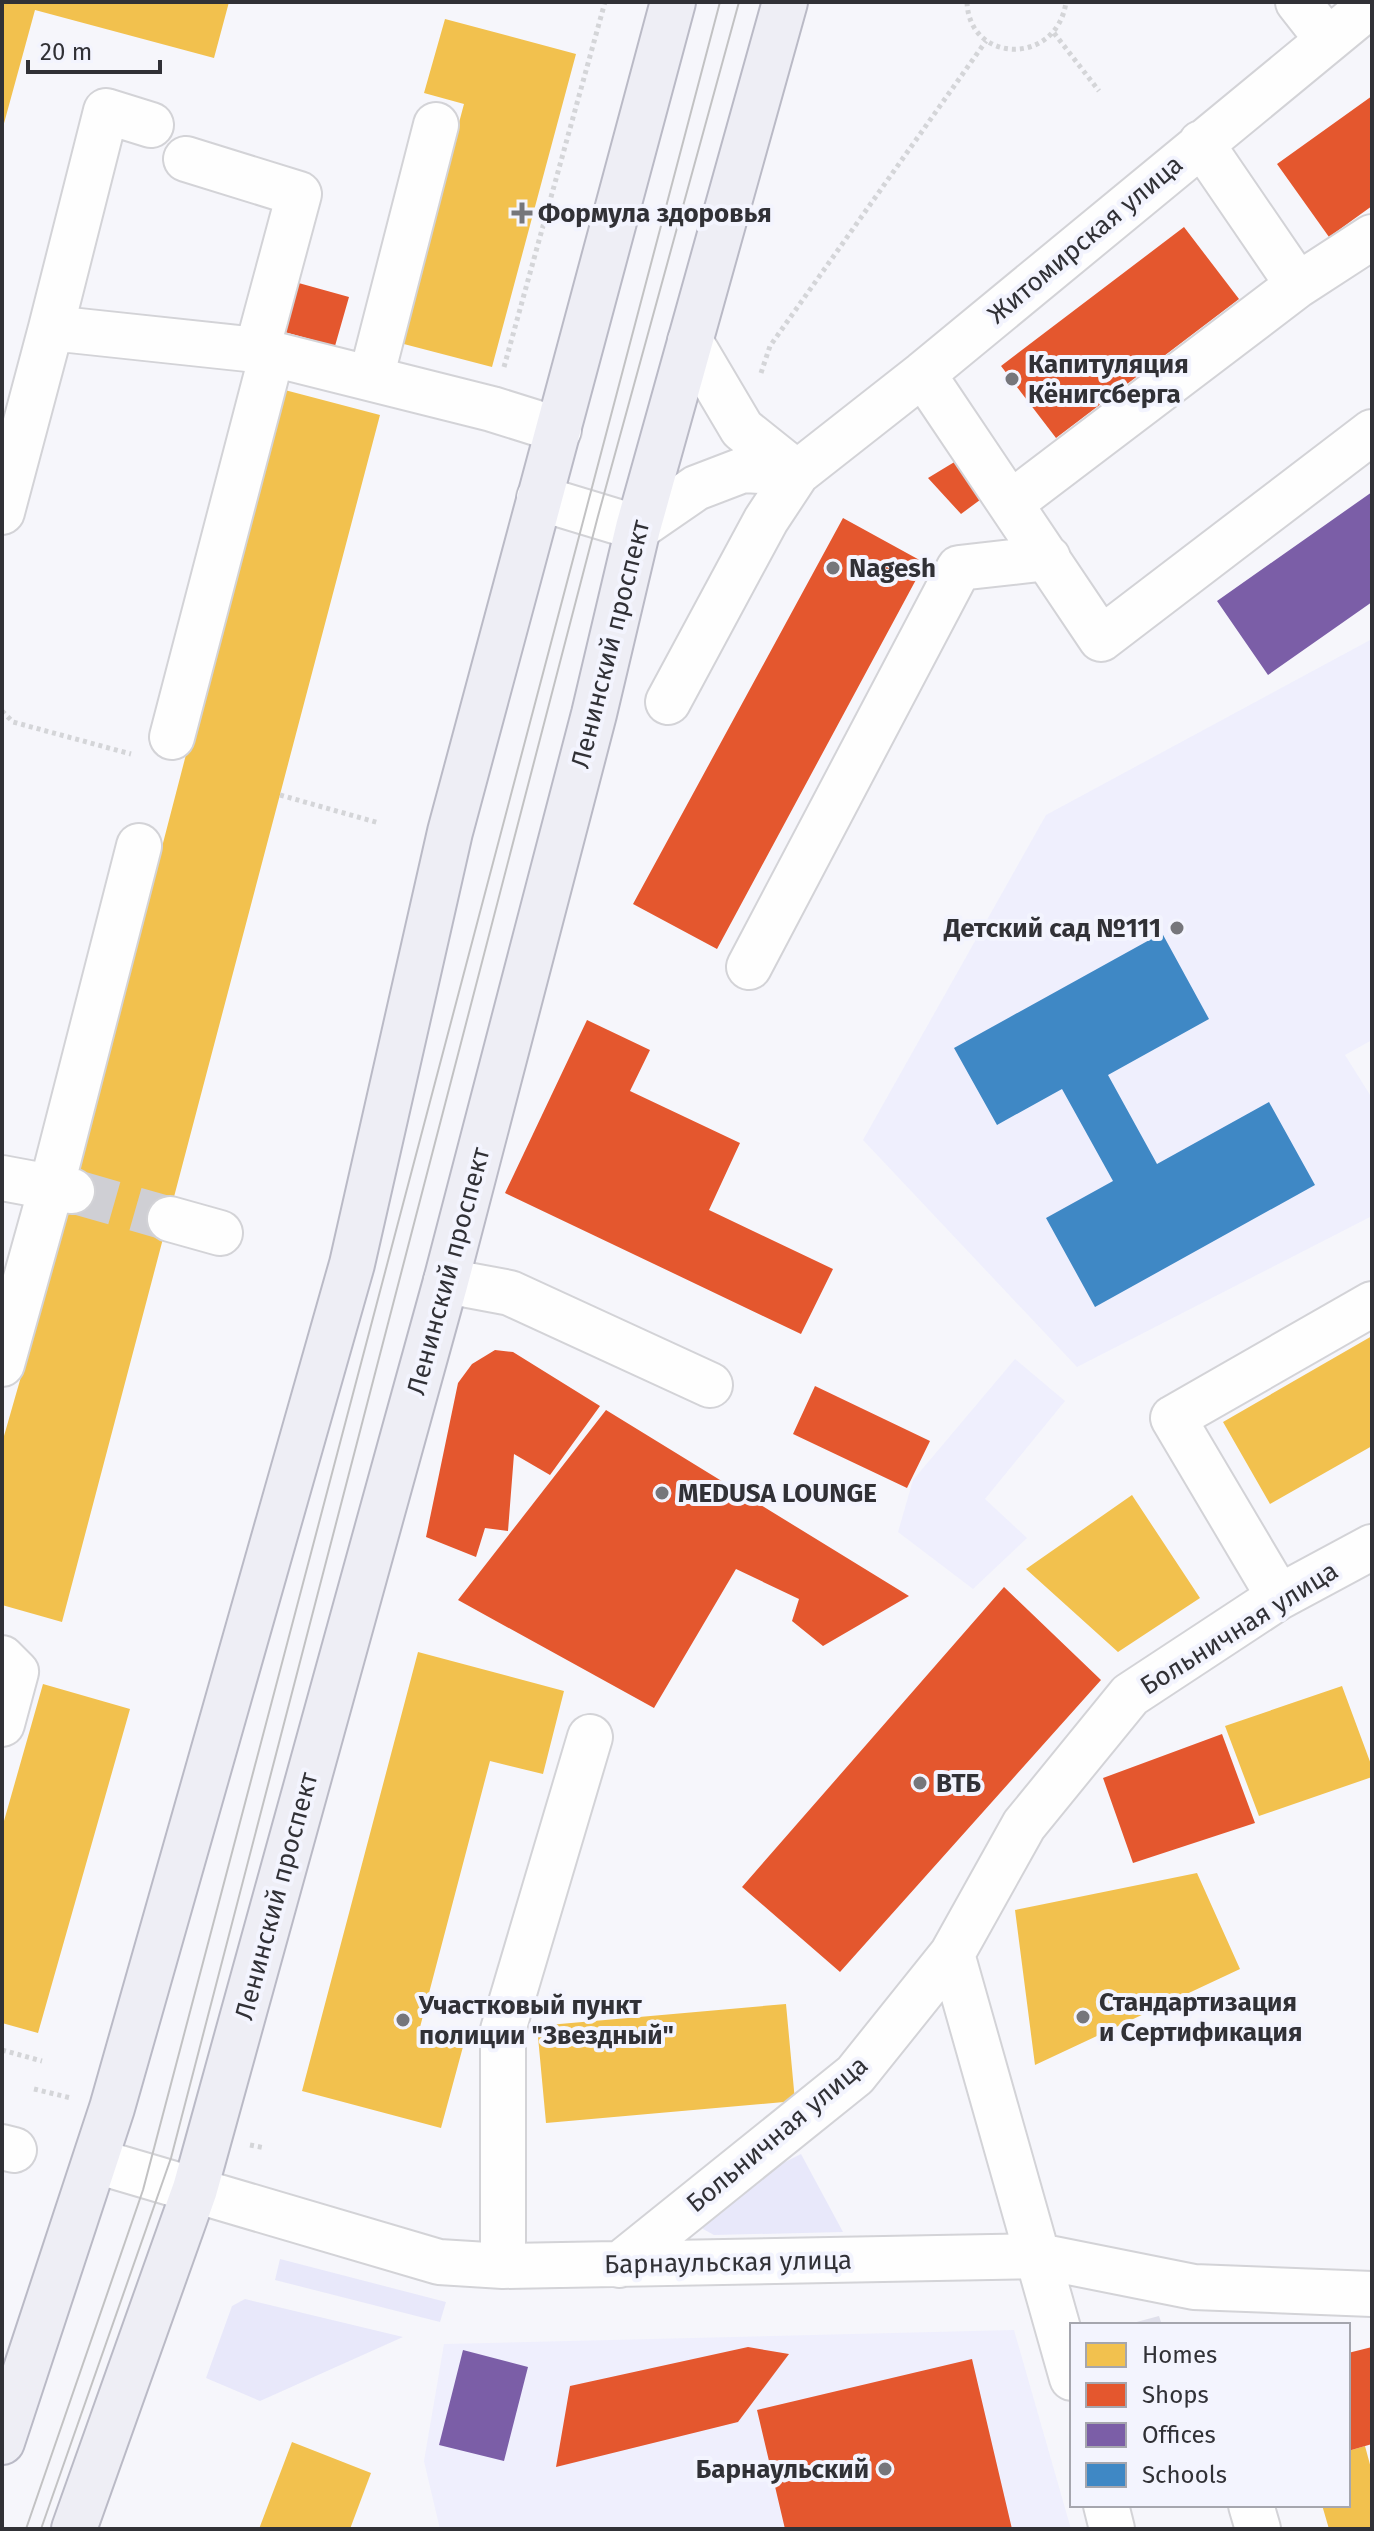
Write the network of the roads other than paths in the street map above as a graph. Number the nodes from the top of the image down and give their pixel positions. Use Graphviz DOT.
graph roads {
  1 [pos="673,2"];
  2 [pos="785,2"];
  3 [pos="1298,2"];
  4 [pos="1372,4"];
  5 [pos="1327,39"];
  6 [pos="151,125"];
  7 [pos="436,125"];
  8 [pos="1201,143"];
  9 [pos="186,159"];
  10 [pos="1372,237"];
  11 [pos="1298,285"];
  12 [pos="51,328"];
  13 [pos="690,341"];
  14 [pos="264,352"];
  15 [pos="923,374"];
  16 [pos="371,378"];
  17 [pos="559,430"];
  18 [pos="1372,432"];
  19 [pos="797,473"];
  20 [pos="539,498"];
  21 [pos="1011,503"];
  22 [pos="2,512"];
  23 [pos="638,528"];
  24 [pos="1048,558"];
  25 [pos="668,702"];
  26 [pos="154,746"];
  27 [pos="139,846"];
  28 [pos="749,967"];
  29 [pos="2,1178"];
  30 [pos="62,1188"];
  31 [pos="170,1219"];
  32 [pos="220,1233"];
  33 [pos="446,1281"];
  34 [pos="1372,1304"];
  35 [pos="2,1364"];
  36 [pos="710,1385"];
  37 [pos="1372,1547"];
  38 [pos="1279,1597"];
  39 [pos="2,1658"];
  40 [pos="2,1724"];
  41 [pos="590,1737"];
  42 [pos="952,1954"];
  43 [pos="96,2161"];
  44 [pos="195,2189"];
  45 [pos="1039,2256"];
  46 [pos="619,2265"];
  47 [pos="503,2266"];
  48 [pos="1372,2294"];
  49 [pos="1199,2306"];
  50 [pos="1070,2371"];
  51 [pos="2,2442"];
  52 [pos="1106,2507"];
  53 [pos="1252,2507"];
  54 [pos="74,2529"];
  55 [pos="1112,2529"];
  56 [pos="1258,2529"];
  1 -- 17 [label="main road"];
  2 -- 13 [label="main road, Ленинский проспект"];
  3 -- 5 [label="street"];
  4 -- 5 [label="street, Житомирская улица"];
  5 -- 8 [label="street, Житомирская улица"];
  6 -- 12 [label="street"];
  7 -- 16 [label="street"];
  8 -- 11 [label="street"];
  8 -- 15 [label="street, Житомирская улица"];
  9 -- 14 [label="street"];
  10 -- 11 [label="street"];
  11 -- 21 [label="street"];
  12 -- 14 [label="street"];
  12 -- 22 [label="street"];
  13 -- 19 [label="street"];
  13 -- 23 [label="main road, Ленинский проспект"];
  14 -- 16 [label="street"];
  14 -- 26 [label="street"];
  15 -- 19 [label="street, Житомирская улица"];
  15 -- 21 [label="street"];
  16 -- 17 [label="street"];
  17 -- 20 [label="main road"];
  18 -- 24 [label="street"];
  19 -- 23 [label="street"];
  19 -- 25 [label="street, Житомирская улица"];
  20 -- 23 [label="street"];
  20 -- 43 [label="main road"];
  21 -- 24 [label="street"];
  23 -- 33 [label="main road, Ленинский проспект"];
  24 -- 28 [label="street"];
  27 -- 30 [label="street"];
  29 -- 30 [label="street"];
  30 -- 35 [label="street"];
  31 -- 32 [label="street"];
  33 -- 36 [label="street"];
  33 -- 44 [label="main road, Ленинский проспект"];
  34 -- 38 [label="street"];
  37 -- 38 [label="street, Больничная улица"];
  38 -- 42 [label="street, Больничная улица"];
  39 -- 40 [label="street"];
  41 -- 47 [label="street"];
  42 -- 45 [label="street"];
  42 -- 46 [label="street, Больничная улица"];
  43 -- 44 [label="street, Барнаульская улица"];
  43 -- 51 [label="main road"];
  44 -- 47 [label="street, Барнаульская улица"];
  44 -- 54 [label="main road, Ленинский проспект"];
  45 -- 46 [label="street, Барнаульская улица"];
  45 -- 49 [label="street, Барнаульская улица"];
  45 -- 50 [label="street"];
  46 -- 47 [label="street, Барнаульская улица"];
  48 -- 49 [label="street, Барнаульская улица"];
  52 -- 55 [label="street"];
  53 -- 56 [label="street"];
}
